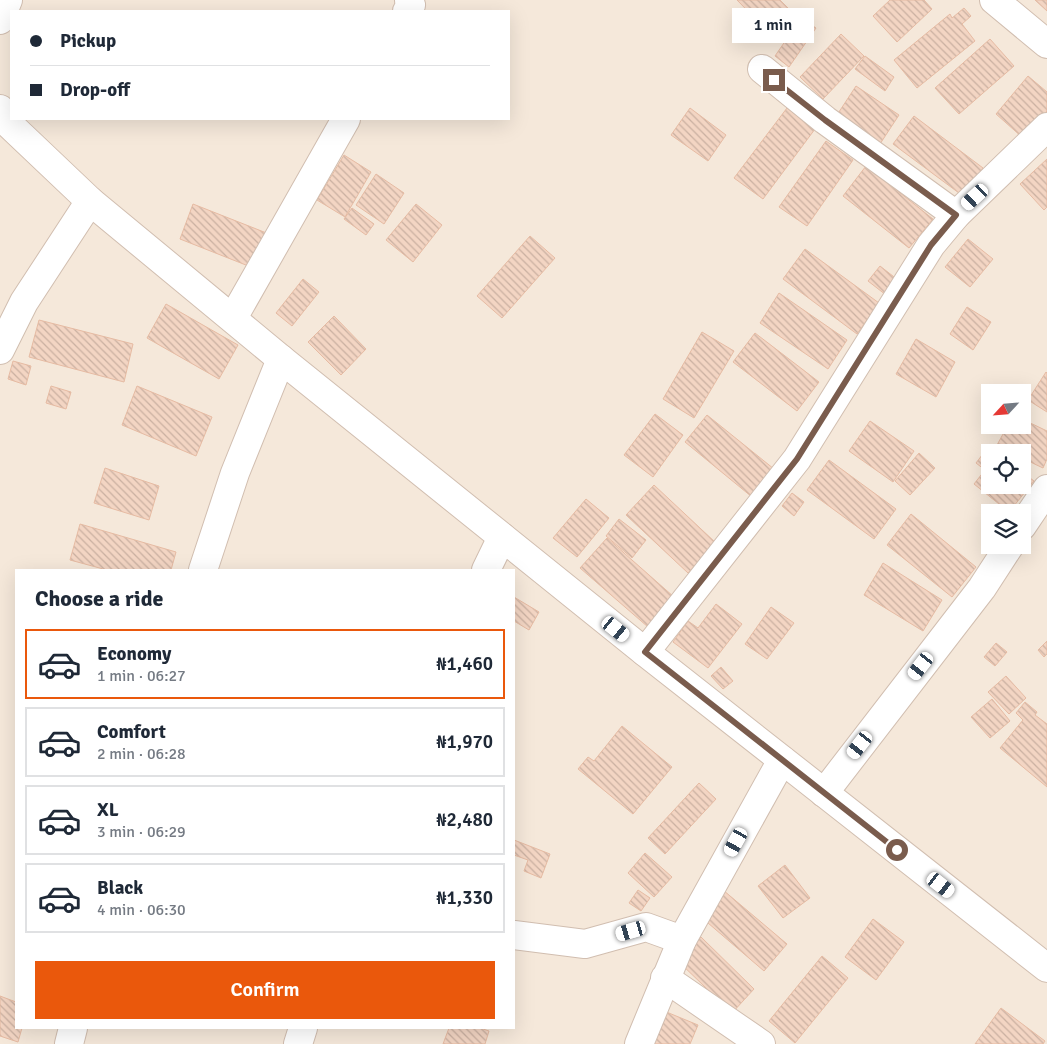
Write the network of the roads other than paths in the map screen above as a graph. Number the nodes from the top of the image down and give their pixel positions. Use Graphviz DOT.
graph roads {
  1 [pos="994,0"];
  2 [pos="1047,44"];
  3 [pos="762,69"];
  4 [pos="0,109"];
  5 [pos="345,120"];
  6 [pos="1047,127"];
  7 [pos="90,201"];
  8 [pos="956,215"];
  9 [pos="233,318"];
  10 [pos="6,322"];
  11 [pos="0,350"];
  12 [pos="281,359"];
  13 [pos="1047,488"];
  14 [pos="1031,512"];
  15 [pos="502,537"];
  16 [pos="1004,554"];
  17 [pos="203,569"];
  18 [pos="486,569"];
  19 [pos="645,652"];
  20 [pos="782,760"];
  21 [pos="824,793"];
  22 [pos="515,935"];
  23 [pos="682,940"];
  24 [pos="1047,968"];
  25 [pos="665,978"];
  26 [pos="73,1029"];
  27 [pos="303,1029"];
  28 [pos="69,1044"];
  29 [pos="298,1044"];
  30 [pos="639,1044"];
  31 [pos="761,1044"];
  1 -- 2 [label="street"];
  3 -- 8 [label="street"];
  4 -- 7 [label="street"];
  5 -- 9 [label="street"];
  6 -- 8 [label="street"];
  7 -- 9 [label="street"];
  7 -- 10 [label="street"];
  8 -- 19 [label="street"];
  9 -- 12 [label="street"];
  10 -- 11 [label="street"];
  12 -- 15 [label="street"];
  12 -- 17 [label="street"];
  13 -- 14 [label="street"];
  15 -- 18 [label="street"];
  15 -- 19 [label="street"];
  16 -- 21 [label="street"];
  19 -- 20 [label="street"];
  20 -- 21 [label="street"];
  20 -- 23 [label="street"];
  21 -- 24 [label="street"];
  22 -- 23 [label="street"];
  23 -- 25 [label="street"];
  25 -- 30 [label="street"];
  25 -- 31 [label="street"];
  26 -- 28 [label="street"];
  27 -- 29 [label="street"];
}
